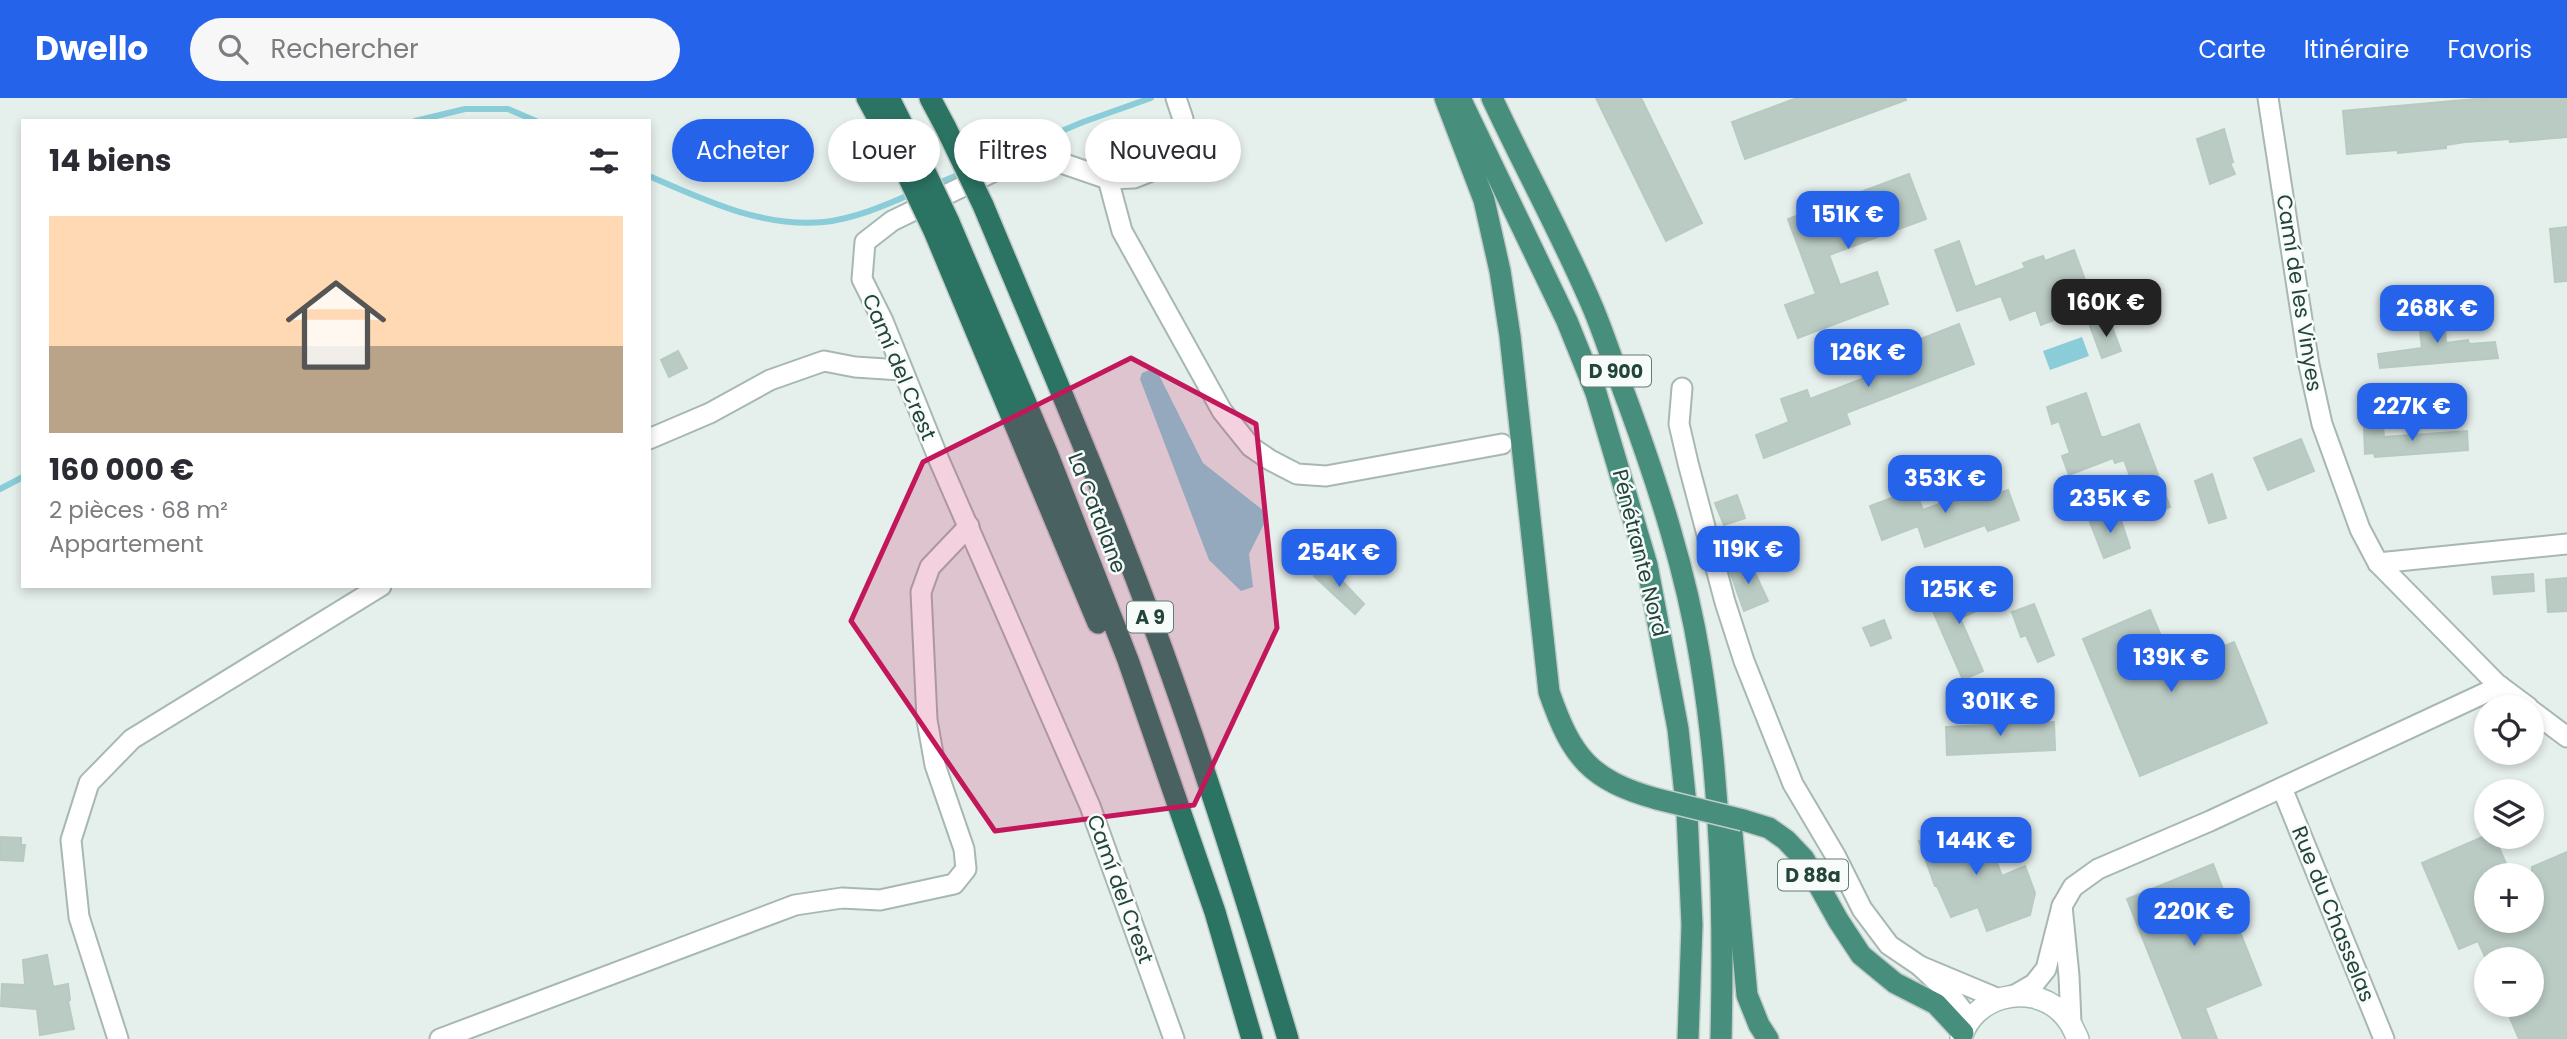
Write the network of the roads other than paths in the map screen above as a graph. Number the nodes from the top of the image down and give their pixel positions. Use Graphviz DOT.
graph roads {
  1 [pos="867,98"];
  2 [pos="889,98"];
  3 [pos="930,98"];
  4 [pos="1445,98"];
  5 [pos="1460,98"];
  6 [pos="1492,98"];
  7 [pos="2268,98"];
  8 [pos="883,119"];
  9 [pos="896,119"];
  10 [pos="1085,171"];
  11 [pos="921,182"];
  12 [pos="1109,182"];
  13 [pos="901,370"];
  14 [pos="1682,388"];
  15 [pos="651,438"];
  16 [pos="1502,444"];
  17 [pos="969,526"];
  18 [pos="2567,544"];
  19 [pos="2378,563"];
  20 [pos="378,588"];
  21 [pos="1700,659"];
  22 [pos="2500,686"];
  23 [pos="2512,695"];
  24 [pos="2544,719"];
  25 [pos="2567,737"];
  26 [pos="2282,788"];
  27 [pos="2062,906"];
  28 [pos="1920,967"];
  29 [pos="2007,997"];
  30 [pos="1965,1031"];
  31 [pos="2074,1031"];
  32 [pos="118,1039"];
  33 [pos="440,1039"];
  34 [pos="1174,1039"];
  35 [pos="1252,1039"];
  36 [pos="1288,1039"];
  37 [pos="1688,1039"];
  38 [pos="1721,1039"];
  39 [pos="1768,1039"];
  40 [pos="2384,1039"];
  1 -- 8 [label="highway"];
  2 -- 9 [label="highway, La Catalane / A 9"];
  3 -- 36 [label="highway, La Catalane / A 9, bridge"];
  4 -- 30 [label="highway, D 88a, bridge"];
  5 -- 37 [label="highway, Pénétrante Nord / D 900"];
  6 -- 21 [label="highway, Pénétrante Nord / D 900"];
  7 -- 19 [label="street, Camí de les Vinyes"];
  10 -- 13 [label="street, Camí del Crest"];
  11 -- 35 [label="highway, La Catalane / A 9, bridge"];
  12 -- 16 [label="street"];
  13 -- 15 [label="street"];
  13 -- 17 [label="street, Camí del Crest"];
  14 -- 28 [label="street"];
  17 -- 33 [label="street"];
  17 -- 34 [label="street, Camí del Crest"];
  18 -- 19 [label="street"];
  19 -- 22 [label="street, Camí de les Vinyes"];
  20 -- 32 [label="street"];
  21 -- 38 [label="highway, Pénétrante Nord / D 900"];
  21 -- 39 [label="highway"];
  22 -- 23 [label="street, Camí de les Vinyes"];
  22 -- 26 [label="street"];
  24 -- 25 [label="street"];
  26 -- 27 [label="street"];
  26 -- 40 [label="street, Rue du Chasselas"];
  27 -- 29 [label="street"];
  27 -- 31 [label="street"];
  28 -- 29 [label="street"];
  28 -- 30 [label="street"];
  29 -- 30 [label="main road"];
  29 -- 31 [label="main road"];
}
